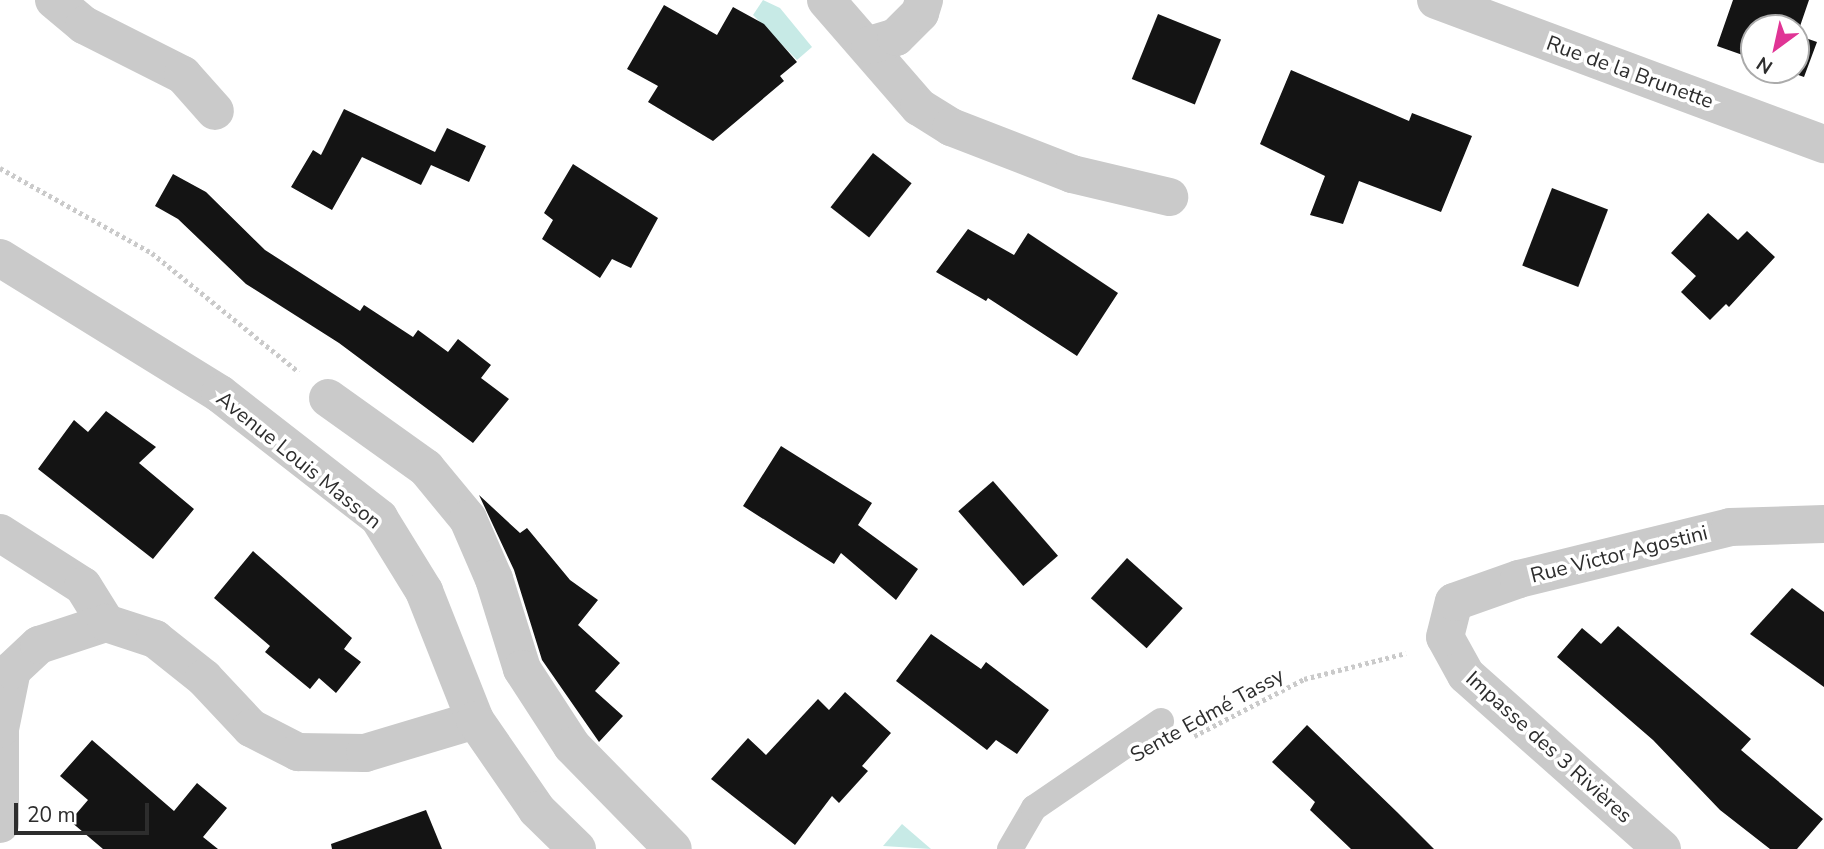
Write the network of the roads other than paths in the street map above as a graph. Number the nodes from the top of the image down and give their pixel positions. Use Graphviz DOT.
graph roads {
  1 [pos="54,0"];
  2 [pos="827,0"];
  3 [pos="924,0"];
  4 [pos="1436,0"];
  5 [pos="870,45"];
  6 [pos="215,111"];
  7 [pos="1824,144"];
  8 [pos="1169,197"];
  9 [pos="0,258"];
  10 [pos="328,398"];
  11 [pos="1824,524"];
  12 [pos="0,533"];
  13 [pos="106,623"];
  14 [pos="1446,637"];
  15 [pos="475,720"];
  16 [pos="1161,721"];
  17 [pos="0,824"];
  18 [pos="577,849"];
  19 [pos="673,849"];
  20 [pos="1010,849"];
  21 [pos="1662,849"];
  1 -- 6 [label="street"];
  2 -- 5 [label="street"];
  3 -- 5 [label="street"];
  4 -- 7 [label="street, Rue de la Brunette"];
  5 -- 8 [label="street"];
  9 -- 15 [label="street, Avenue Louis Masson"];
  10 -- 19 [label="street"];
  11 -- 14 [label="street, Rue Victor Agostini"];
  12 -- 13 [label="street"];
  13 -- 15 [label="street"];
  13 -- 17 [label="street"];
  14 -- 21 [label="street, Impasse des 3 Rivières"];
  15 -- 18 [label="street, Avenue Louis Masson"];
  16 -- 20 [label="lane"];
}
